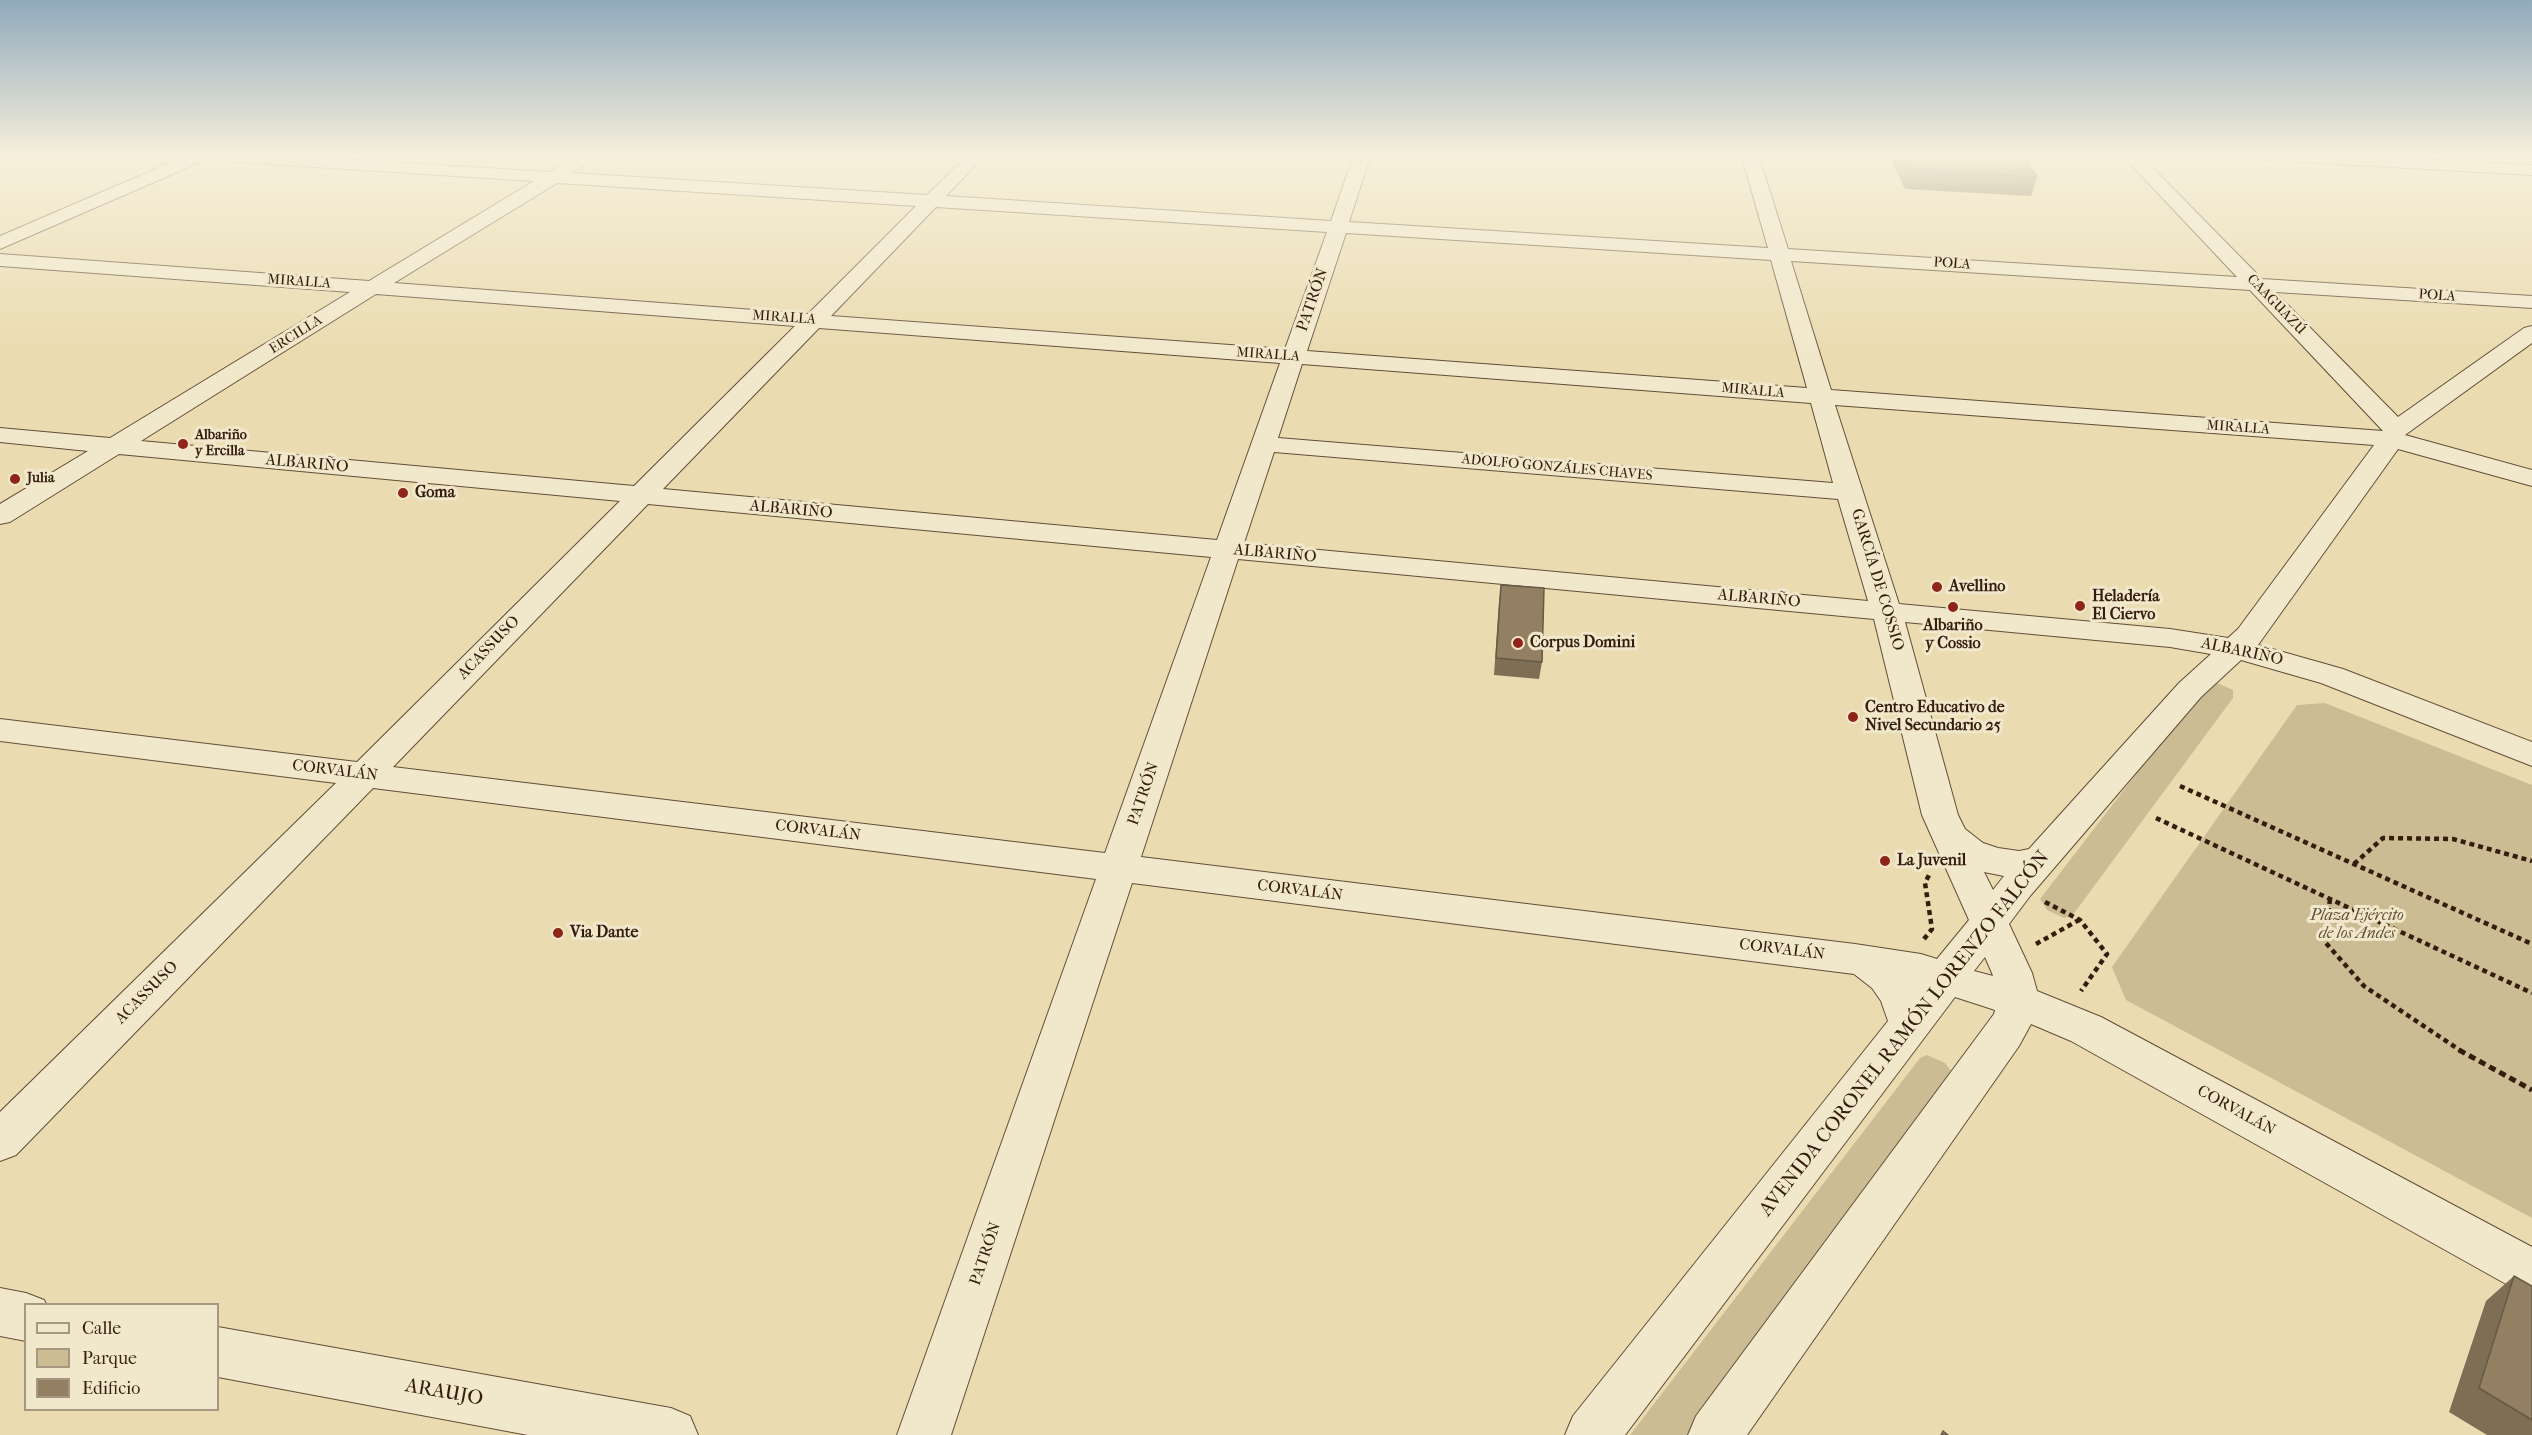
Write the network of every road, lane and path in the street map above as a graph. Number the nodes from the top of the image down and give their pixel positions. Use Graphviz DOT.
graph roads {
  1 [pos="49,221"];
  2 [pos="481,221"];
  3 [pos="912,221"];
  4 [pos="1273,221"];
  5 [pos="1339,221"];
  6 [pos="1771,221"];
  7 [pos="2195,221"];
  8 [pos="1338,225"];
  9 [pos="0,243"];
  10 [pos="1781,254"];
  11 [pos="0,260"];
  12 [pos="2256,284"];
  13 [pos="374,287"];
  14 [pos="2532,302"];
  15 [pos="812,320"];
  16 [pos="2532,333"];
  17 [pos="1294,357"];
  18 [pos="1823,398"];
  19 [pos="2393,434"];
  20 [pos="0,435"];
  21 [pos="1265,444"];
  22 [pos="116,446"];
  23 [pos="2532,478"];
  24 [pos="1849,492"];
  25 [pos="638,495"];
  26 [pos="0,516"];
  27 [pos="1228,550"];
  28 [pos="1887,611"];
  29 [pos="2236,649"];
  30 [pos="0,730"];
  31 [pos="2532,755"];
  32 [pos="365,775"];
  33 [pos="2180,786"];
  34 [pos="2156,818"];
  35 [pos="1951,838"];
  36 [pos="2039,860"];
  37 [pos="2532,861"];
  38 [pos="2354,864"];
  39 [pos="1119,868"];
  40 [pos="1967,872"];
  41 [pos="2330,899"];
  42 [pos="2080,920"];
  43 [pos="1990,922"];
  44 [pos="2532,944"];
  45 [pos="1882,963"];
  46 [pos="1948,977"];
  47 [pos="2012,981"];
  48 [pos="2532,993"];
  49 [pos="1910,1027"];
  50 [pos="2532,1090"];
  51 [pos="0,1141"];
  52 [pos="2532,1273"];
  53 [pos="0,1312"];
  54 [pos="24,1317"];
  55 [pos="219,1352"];
  56 [pos="670,1435"];
  57 [pos="924,1435"];
  58 [pos="1592,1435"];
  59 [pos="1714,1435"];
  1 -- 9 [label="street"];
  2 -- 13 [label="street, ERCILLA"];
  3 -- 15 [label="street, ACASSUSO"];
  4 -- 8 [label="street, POLA"];
  5 -- 8 [label="street, PATRÓN"];
  6 -- 10 [label="street, GARCÍA DE COSSIO"];
  7 -- 12 [label="street, CAAGUAZÚ"];
  8 -- 10 [label="street, POLA"];
  8 -- 17 [label="street, PATRÓN"];
  10 -- 12 [label="street, POLA"];
  10 -- 18 [label="street, GARCÍA DE COSSIO"];
  11 -- 13 [label="street, MIRALLA"];
  12 -- 14 [label="street, POLA"];
  12 -- 19 [label="street, CAAGUAZÚ"];
  13 -- 15 [label="street, MIRALLA"];
  13 -- 22 [label="street, ERCILLA"];
  15 -- 17 [label="street, MIRALLA"];
  15 -- 25 [label="street, ACASSUSO"];
  16 -- 19 [label="street, AVENIDA CORONEL RAMÓN LORENZO FALCÓN"];
  17 -- 18 [label="street, MIRALLA"];
  17 -- 21 [label="street, PATRÓN"];
  18 -- 19 [label="street, MIRALLA"];
  18 -- 24 [label="street, GARCÍA DE COSSIO"];
  19 -- 23 [label="street, MIRALLA"];
  19 -- 29 [label="street, AVENIDA CORONEL RAMÓN LORENZO FALCÓN"];
  20 -- 22 [label="street, ALBARIÑO"];
  21 -- 24 [label="street, ADOLFO GONZÁLES CHAVES"];
  21 -- 27 [label="street, PATRÓN"];
  22 -- 25 [label="street, ALBARIÑO"];
  22 -- 26 [label="street, ERCILLA"];
  24 -- 28 [label="street, GARCÍA DE COSSIO"];
  25 -- 27 [label="street, ALBARIÑO"];
  25 -- 32 [label="street, ACASSUSO"];
  27 -- 28 [label="street, ALBARIÑO"];
  27 -- 39 [label="street, PATRÓN"];
  28 -- 29 [label="street, ALBARIÑO"];
  28 -- 35 [label="street, GARCÍA DE COSSIO"];
  29 -- 31 [label="street, ALBARIÑO"];
  29 -- 36 [label="street, AVENIDA CORONEL RAMÓN LORENZO FALCÓN"];
  30 -- 32 [label="street, CORVALÁN"];
  32 -- 39 [label="street, CORVALÁN"];
  32 -- 51 [label="street, ACASSUSO"];
  33 -- 38 [label="path"];
  34 -- 41 [label="path"];
  35 -- 36 [label="street"];
  35 -- 40 [label="street, GARCÍA DE COSSIO"];
  36 -- 43 [label="street, AVENIDA CORONEL RAMÓN LORENZO FALCÓN"];
  37 -- 38 [label="path"];
  38 -- 44 [label="path"];
  39 -- 45 [label="street, CORVALÁN"];
  39 -- 57 [label="street, PATRÓN"];
  40 -- 43 [label="street, GARCÍA DE COSSIO"];
  40 -- 45 [label="path"];
  41 -- 48 [label="path"];
  41 -- 50 [label="path"];
  42 -- 47 [label="path"];
  43 -- 46 [label="street, AVENIDA CORONEL RAMÓN LORENZO FALCÓN"];
  43 -- 47 [label="street, GARCÍA DE COSSIO"];
  45 -- 46 [label="street, CORVALÁN"];
  45 -- 49 [label="street"];
  46 -- 47 [label="street, CORVALÁN"];
  46 -- 49 [label="street, AVENIDA CORONEL RAMÓN LORENZO FALCÓN"];
  47 -- 52 [label="street, CORVALÁN"];
  47 -- 59 [label="street"];
  49 -- 58 [label="street, AVENIDA CORONEL RAMÓN LORENZO FALCÓN"];
  53 -- 54 [label="street"];
  55 -- 56 [label="street, ARAUJO"];
}
